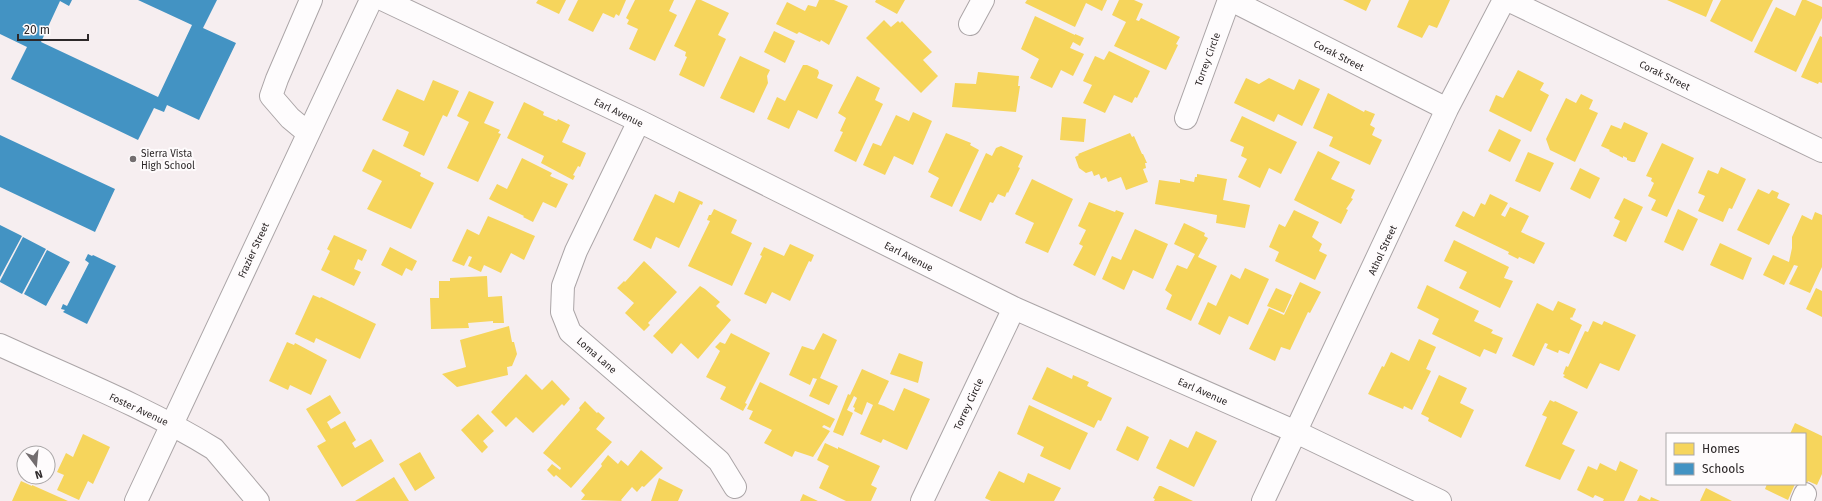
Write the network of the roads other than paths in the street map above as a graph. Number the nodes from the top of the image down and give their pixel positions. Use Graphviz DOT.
graph roads {
  1 [pos="311,0"];
  2 [pos="371,0"];
  3 [pos="384,0"];
  4 [pos="983,0"];
  5 [pos="1230,0"];
  6 [pos="1504,0"];
  7 [pos="1508,0"];
  8 [pos="970,24"];
  9 [pos="1447,109"];
  10 [pos="1186,118"];
  11 [pos="639,121"];
  12 [pos="308,133"];
  13 [pos="1822,151"];
  14 [pos="1014,308"];
  15 [pos="0,345"];
  16 [pos="172,424"];
  17 [pos="1296,432"];
  18 [pos="735,487"];
  19 [pos="136,501"];
  20 [pos="258,501"];
  21 [pos="922,501"];
  22 [pos="1263,501"];
  23 [pos="1440,501"];
  1 -- 12 [label="street"];
  2 -- 12 [label="street, Frazier Street"];
  3 -- 11 [label="street, Earl Avenue"];
  4 -- 8 [label="street"];
  5 -- 9 [label="street, Corak Street"];
  5 -- 10 [label="street, Torrey Circle"];
  6 -- 9 [label="street, Athol Street"];
  7 -- 13 [label="street, Corak Street"];
  9 -- 17 [label="street, Athol Street"];
  11 -- 14 [label="street, Earl Avenue"];
  11 -- 18 [label="street, Loma Lane"];
  12 -- 16 [label="street, Frazier Street"];
  14 -- 17 [label="street, Earl Avenue"];
  14 -- 21 [label="street, Torrey Circle"];
  15 -- 16 [label="street, Foster Avenue"];
  16 -- 19 [label="street, Frazier Street"];
  16 -- 20 [label="street, Foster Avenue"];
  17 -- 22 [label="street, Athol Street"];
  17 -- 23 [label="street, Earl Avenue"];
}
